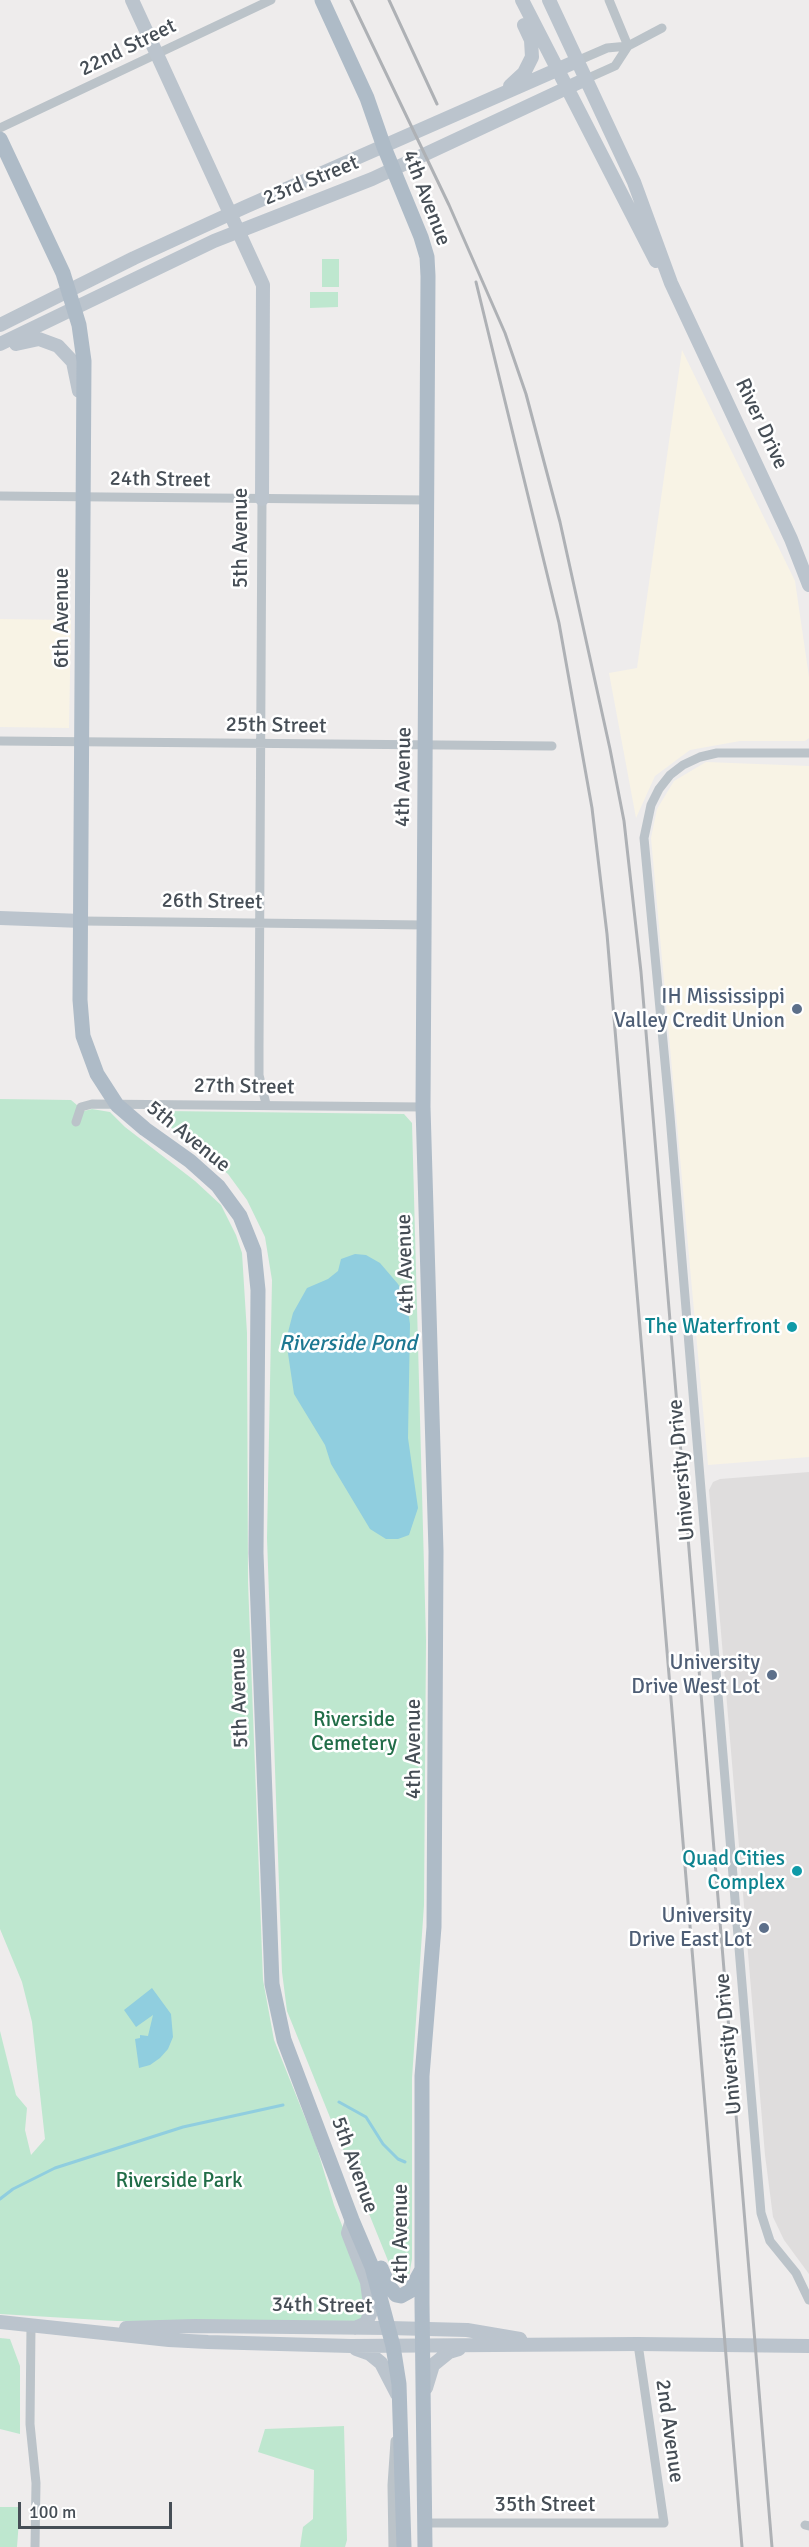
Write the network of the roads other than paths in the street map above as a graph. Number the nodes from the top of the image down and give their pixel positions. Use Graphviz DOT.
graph roads {
  1 [pos="132,0"];
  2 [pos="271,0"];
  3 [pos="322,0"];
  4 [pos="513,0"];
  5 [pos="522,0"];
  6 [pos="549,0"];
  7 [pos="609,0"];
  8 [pos="662,28"];
  9 [pos="628,46"];
  10 [pos="157,54"];
  11 [pos="577,61"];
  12 [pos="557,70"];
  13 [pos="586,79"];
  14 [pos="567,87"];
  15 [pos="487,99"];
  16 [pos="0,128"];
  17 [pos="0,139"];
  18 [pos="384,147"];
  19 [pos="393,170"];
  20 [pos="231,214"];
  21 [pos="239,232"];
  22 [pos="671,282"];
  23 [pos="69,292"];
  24 [pos="74,309"];
  25 [pos="0,325"];
  26 [pos="0,344"];
  27 [pos="0,350"];
  28 [pos="84,435"];
  29 [pos="0,496"];
  30 [pos="84,497"];
  31 [pos="262,499"];
  32 [pos="427,500"];
  33 [pos="809,585"];
  34 [pos="0,741"];
  35 [pos="82,742"];
  36 [pos="261,744"];
  37 [pos="426,746"];
  38 [pos="552,746"];
  39 [pos="809,753"];
  40 [pos="0,918"];
  41 [pos="82,921"];
  42 [pos="260,924"];
  43 [pos="424,925"];
  44 [pos="266,1104"];
  45 [pos="117,1105"];
  46 [pos="423,1107"];
  47 [pos="76,1122"];
  48 [pos="352,2220"];
  49 [pos="422,2268"];
  50 [pos="809,2300"];
  51 [pos="0,2322"];
  52 [pos="31,2326"];
  53 [pos="355,2328"];
  54 [pos="389,2328"];
  55 [pos="87,2330"];
  56 [pos="423,2330"];
  57 [pos="555,2344"];
  58 [pos="638,2344"];
  59 [pos="336,2345"];
  60 [pos="393,2346"];
  61 [pos="423,2346"];
  62 [pos="467,2346"];
  63 [pos="809,2346"];
  64 [pos="424,2393"];
  65 [pos="400,2403"];
  66 [pos="400,2425"];
  67 [pos="425,2523"];
  68 [pos="664,2523"];
  69 [pos="35,2547"];
  70 [pos="393,2547"];
  71 [pos="404,2547"];
  72 [pos="425,2547"];
  1 -- 10 [label="street, 5th Avenue"];
  2 -- 10 [label="street, 22nd Street"];
  3 -- 18 [label="main road, 4th Avenue"];
  4 -- 15 [label="street"];
  5 -- 12 [label="street, River Drive"];
  6 -- 11 [label="street, River Drive"];
  7 -- 9 [label="street"];
  8 -- 9 [label="street, 23rd Street"];
  9 -- 11 [label="street, 23rd Street"];
  9 -- 13 [label="street, 23rd Street"];
  10 -- 16 [label="street, 22nd Street"];
  10 -- 20 [label="street, 5th Avenue"];
  11 -- 12 [label="street, 23rd Street"];
  11 -- 13 [label="street, River Drive"];
  12 -- 14 [label="street, River Drive"];
  12 -- 15 [label="street, 23rd Street"];
  13 -- 14 [label="street, 23rd Street"];
  13 -- 22 [label="street, River Drive"];
  14 -- 19 [label="street, 23rd Street"];
  14 -- 22 [label="street, River Drive"];
  15 -- 18 [label="street, 23rd Street"];
  17 -- 23 [label="main road, 6th Avenue"];
  18 -- 19 [label="main road, 4th Avenue"];
  18 -- 20 [label="street, 23rd Street"];
  19 -- 21 [label="street, 23rd Street"];
  19 -- 32 [label="main road, 4th Avenue"];
  20 -- 21 [label="street, 5th Avenue"];
  20 -- 23 [label="street, 23rd Street"];
  21 -- 24 [label="street, 23rd Street"];
  21 -- 31 [label="street, 5th Avenue"];
  22 -- 33 [label="street, River Drive"];
  23 -- 24 [label="main road, 6th Avenue"];
  23 -- 25 [label="street, 23rd Street"];
  24 -- 26 [label="street, 23rd Street"];
  24 -- 28 [label="main road, 6th Avenue"];
  27 -- 28 [label="street"];
  28 -- 30 [label="main road, 6th Avenue"];
  29 -- 30 [label="street, 24th Street"];
  30 -- 31 [label="street, 24th Street"];
  30 -- 35 [label="main road, 6th Avenue"];
  31 -- 32 [label="street, 24th Street"];
  31 -- 36 [label="street, 5th Avenue"];
  32 -- 37 [label="main road, 4th Avenue"];
  34 -- 35 [label="street, 25th Street"];
  35 -- 36 [label="street, 25th Street"];
  35 -- 41 [label="main road, 6th Avenue"];
  36 -- 37 [label="street, 25th Street"];
  36 -- 42 [label="street, 5th Avenue"];
  37 -- 38 [label="street, 25th Street"];
  37 -- 43 [label="main road, 4th Avenue"];
  39 -- 50 [label="street, University Drive"];
  40 -- 41 [label="street, 26th Street"];
  41 -- 42 [label="street, 26th Street"];
  41 -- 45 [label="main road, 6th Avenue"];
  42 -- 43 [label="street, 26th Street"];
  42 -- 44 [label="street, 5th Avenue"];
  43 -- 46 [label="main road, 4th Avenue"];
  44 -- 45 [label="street, 27th Street"];
  44 -- 46 [label="street, 27th Street"];
  45 -- 47 [label="street, 27th Street"];
  45 -- 48 [label="main road, 5th Avenue"];
  46 -- 49 [label="main road, 4th Avenue"];
  48 -- 49 [label="main road"];
  48 -- 53 [label="street"];
  48 -- 54 [label="main road, 5th Avenue"];
  49 -- 56 [label="main road, 4th Avenue"];
  51 -- 52 [label="street, 34th Street"];
  52 -- 55 [label="street, 34th Street"];
  52 -- 69 [label="street"];
  53 -- 54 [label="street, 34th Street"];
  53 -- 55 [label="street, 34th Street"];
  54 -- 56 [label="street, 34th Street"];
  54 -- 60 [label="main road"];
  55 -- 59 [label="street, 34th Street"];
  56 -- 57 [label="street, 34th Street"];
  56 -- 61 [label="main road, 4th Avenue"];
  57 -- 58 [label="street, 34th Street"];
  57 -- 62 [label="street, 34th Street"];
  58 -- 63 [label="street, 34th Street"];
  58 -- 68 [label="street, 2nd Avenue"];
  59 -- 60 [label="street, 34th Street"];
  59 -- 65 [label="street"];
  60 -- 61 [label="street, 34th Street"];
  60 -- 65 [label="main road"];
  61 -- 62 [label="street, 34th Street"];
  61 -- 64 [label="main road, 4th Avenue"];
  62 -- 64 [label="street"];
  64 -- 67 [label="main road, 4th Avenue"];
  65 -- 66 [label="main road"];
  66 -- 70 [label="street"];
  66 -- 71 [label="main road"];
  67 -- 68 [label="street, 35th Street"];
  67 -- 72 [label="main road, 4th Avenue"];
}
